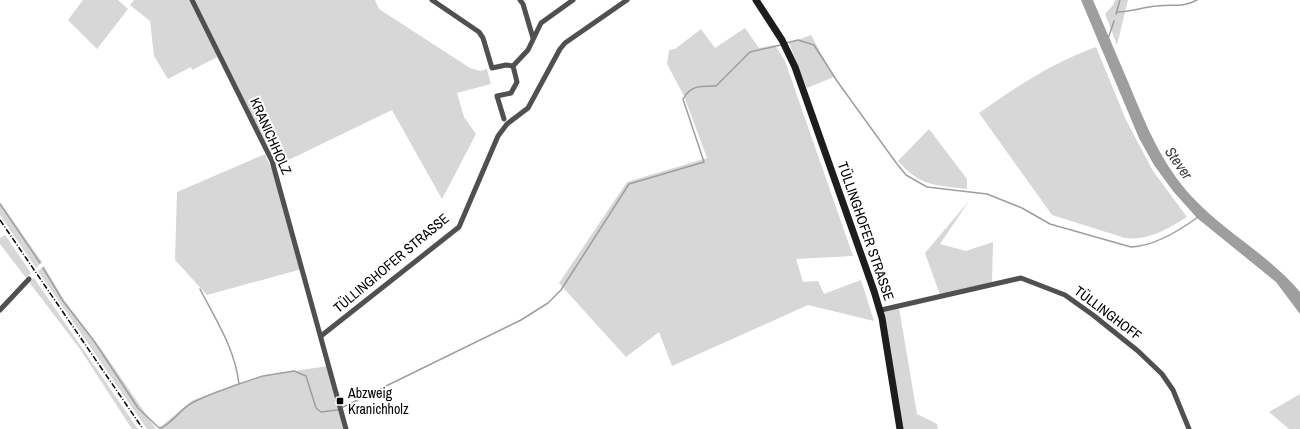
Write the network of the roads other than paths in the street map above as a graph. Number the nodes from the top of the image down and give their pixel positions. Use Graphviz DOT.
graph roads {
  1 [pos="192,0"];
  2 [pos="432,0"];
  3 [pos="520,0"];
  4 [pos="573,0"];
  5 [pos="627,0"];
  6 [pos="756,0"];
  7 [pos="529,23"];
  8 [pos="542,23"];
  9 [pos="533,38"];
  10 [pos="513,66"];
  11 [pos="504,119"];
  12 [pos="29,279"];
  13 [pos="0,310"];
  14 [pos="881,310"];
  15 [pos="321,336"];
  16 [pos="346,429"];
  17 [pos="900,429"];
  18 [pos="1189,429"];
  1 -- 15 [label="street, KRANICHHOLZ"];
  2 -- 10 [label="street"];
  3 -- 7 [label="street"];
  4 -- 8 [label="street"];
  5 -- 15 [label="street, TÜLLINGHOFER STRASSE"];
  6 -- 14 [label="main road, TÜLLINGHOFER STRASSE"];
  7 -- 8 [label="street"];
  7 -- 9 [label="street"];
  8 -- 9 [label="street"];
  9 -- 10 [label="street"];
  10 -- 11 [label="street"];
  12 -- 13 [label="street"];
  14 -- 17 [label="main road, TÜLLINGHOFER STRASSE"];
  14 -- 18 [label="street, TÜLLINGHOFF"];
  15 -- 16 [label="street, KRANICHHOLZ"];
}
